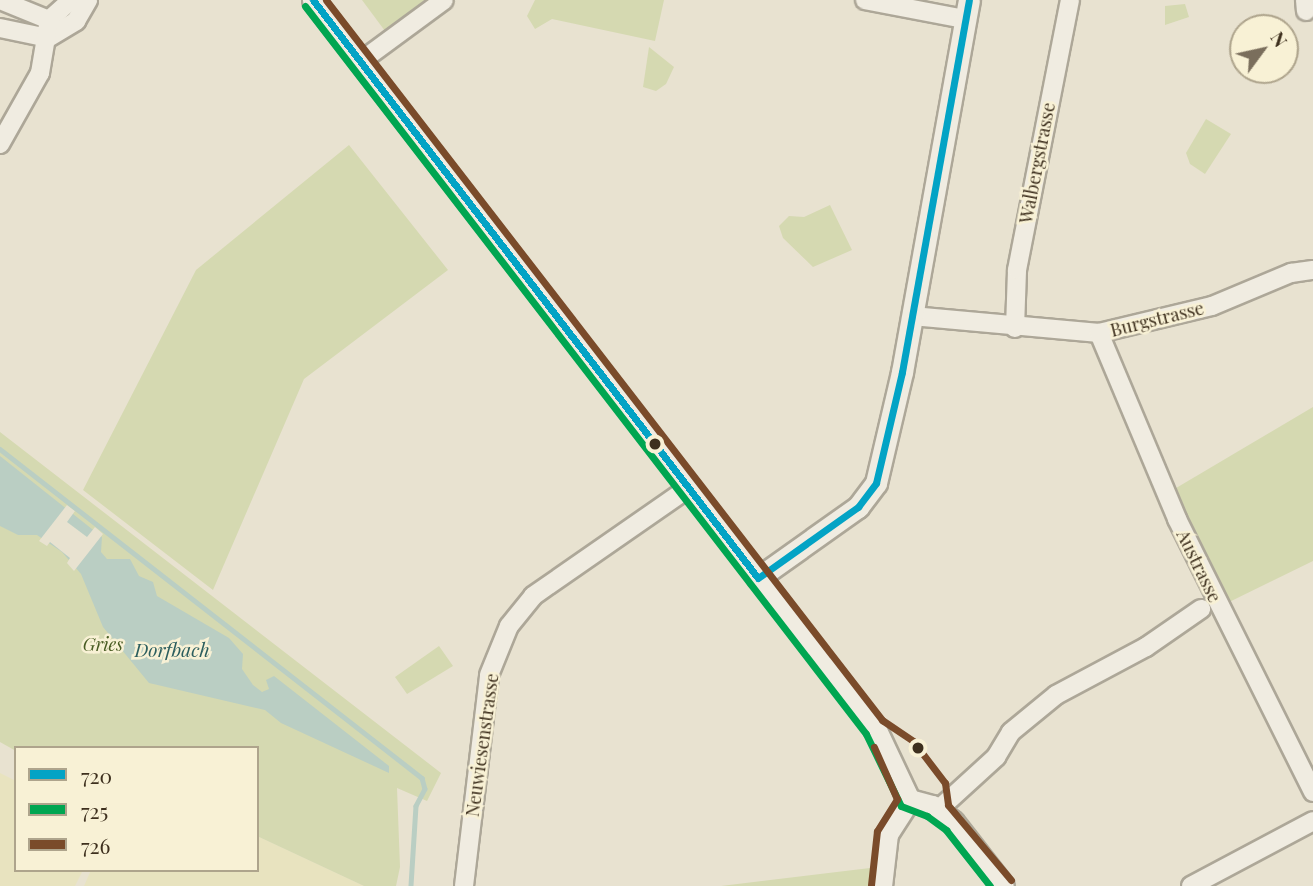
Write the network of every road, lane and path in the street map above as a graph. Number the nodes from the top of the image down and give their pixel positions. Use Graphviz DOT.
graph roads {
  1 [pos="0,0"];
  2 [pos="71,0"];
  3 [pos="88,0"];
  4 [pos="313,0"];
  5 [pos="444,0"];
  6 [pos="865,0"];
  7 [pos="1070,0"];
  8 [pos="967,10"];
  9 [pos="0,28"];
  10 [pos="48,29"];
  11 [pos="360,62"];
  12 [pos="0,144"];
  13 [pos="1313,270"];
  14 [pos="912,316"];
  15 [pos="1015,328"];
  16 [pos="1099,333"];
  17 [pos="690,487"];
  18 [pos="758,578"];
  19 [pos="1201,609"];
  20 [pos="1313,792"];
  21 [pos="909,800"];
  22 [pos="938,810"];
  23 [pos="1313,821"];
  24 [pos="464,886"];
  25 [pos="881,886"];
  26 [pos="1003,886"];
  27 [pos="1191,886"];
  1 -- 10 [label="street"];
  2 -- 10 [label="street"];
  3 -- 10 [label="street"];
  4 -- 11 [label="street"];
  5 -- 11 [label="street"];
  6 -- 8 [label="street"];
  7 -- 15 [label="street, Walbergstrasse"];
  8 -- 14 [label="street"];
  9 -- 10 [label="street"];
  10 -- 12 [label="street"];
  11 -- 17 [label="street"];
  13 -- 16 [label="street, Burgstrasse"];
  14 -- 15 [label="street, Burgstrasse"];
  14 -- 18 [label="street"];
  15 -- 16 [label="street, Burgstrasse"];
  16 -- 20 [label="street, Austrasse"];
  17 -- 18 [label="street"];
  17 -- 24 [label="street, Neuwiesenstrasse"];
  18 -- 21 [label="street"];
  19 -- 22 [label="street"];
  21 -- 22 [label="street"];
  21 -- 25 [label="street"];
  22 -- 26 [label="street"];
  23 -- 27 [label="street"];
}
